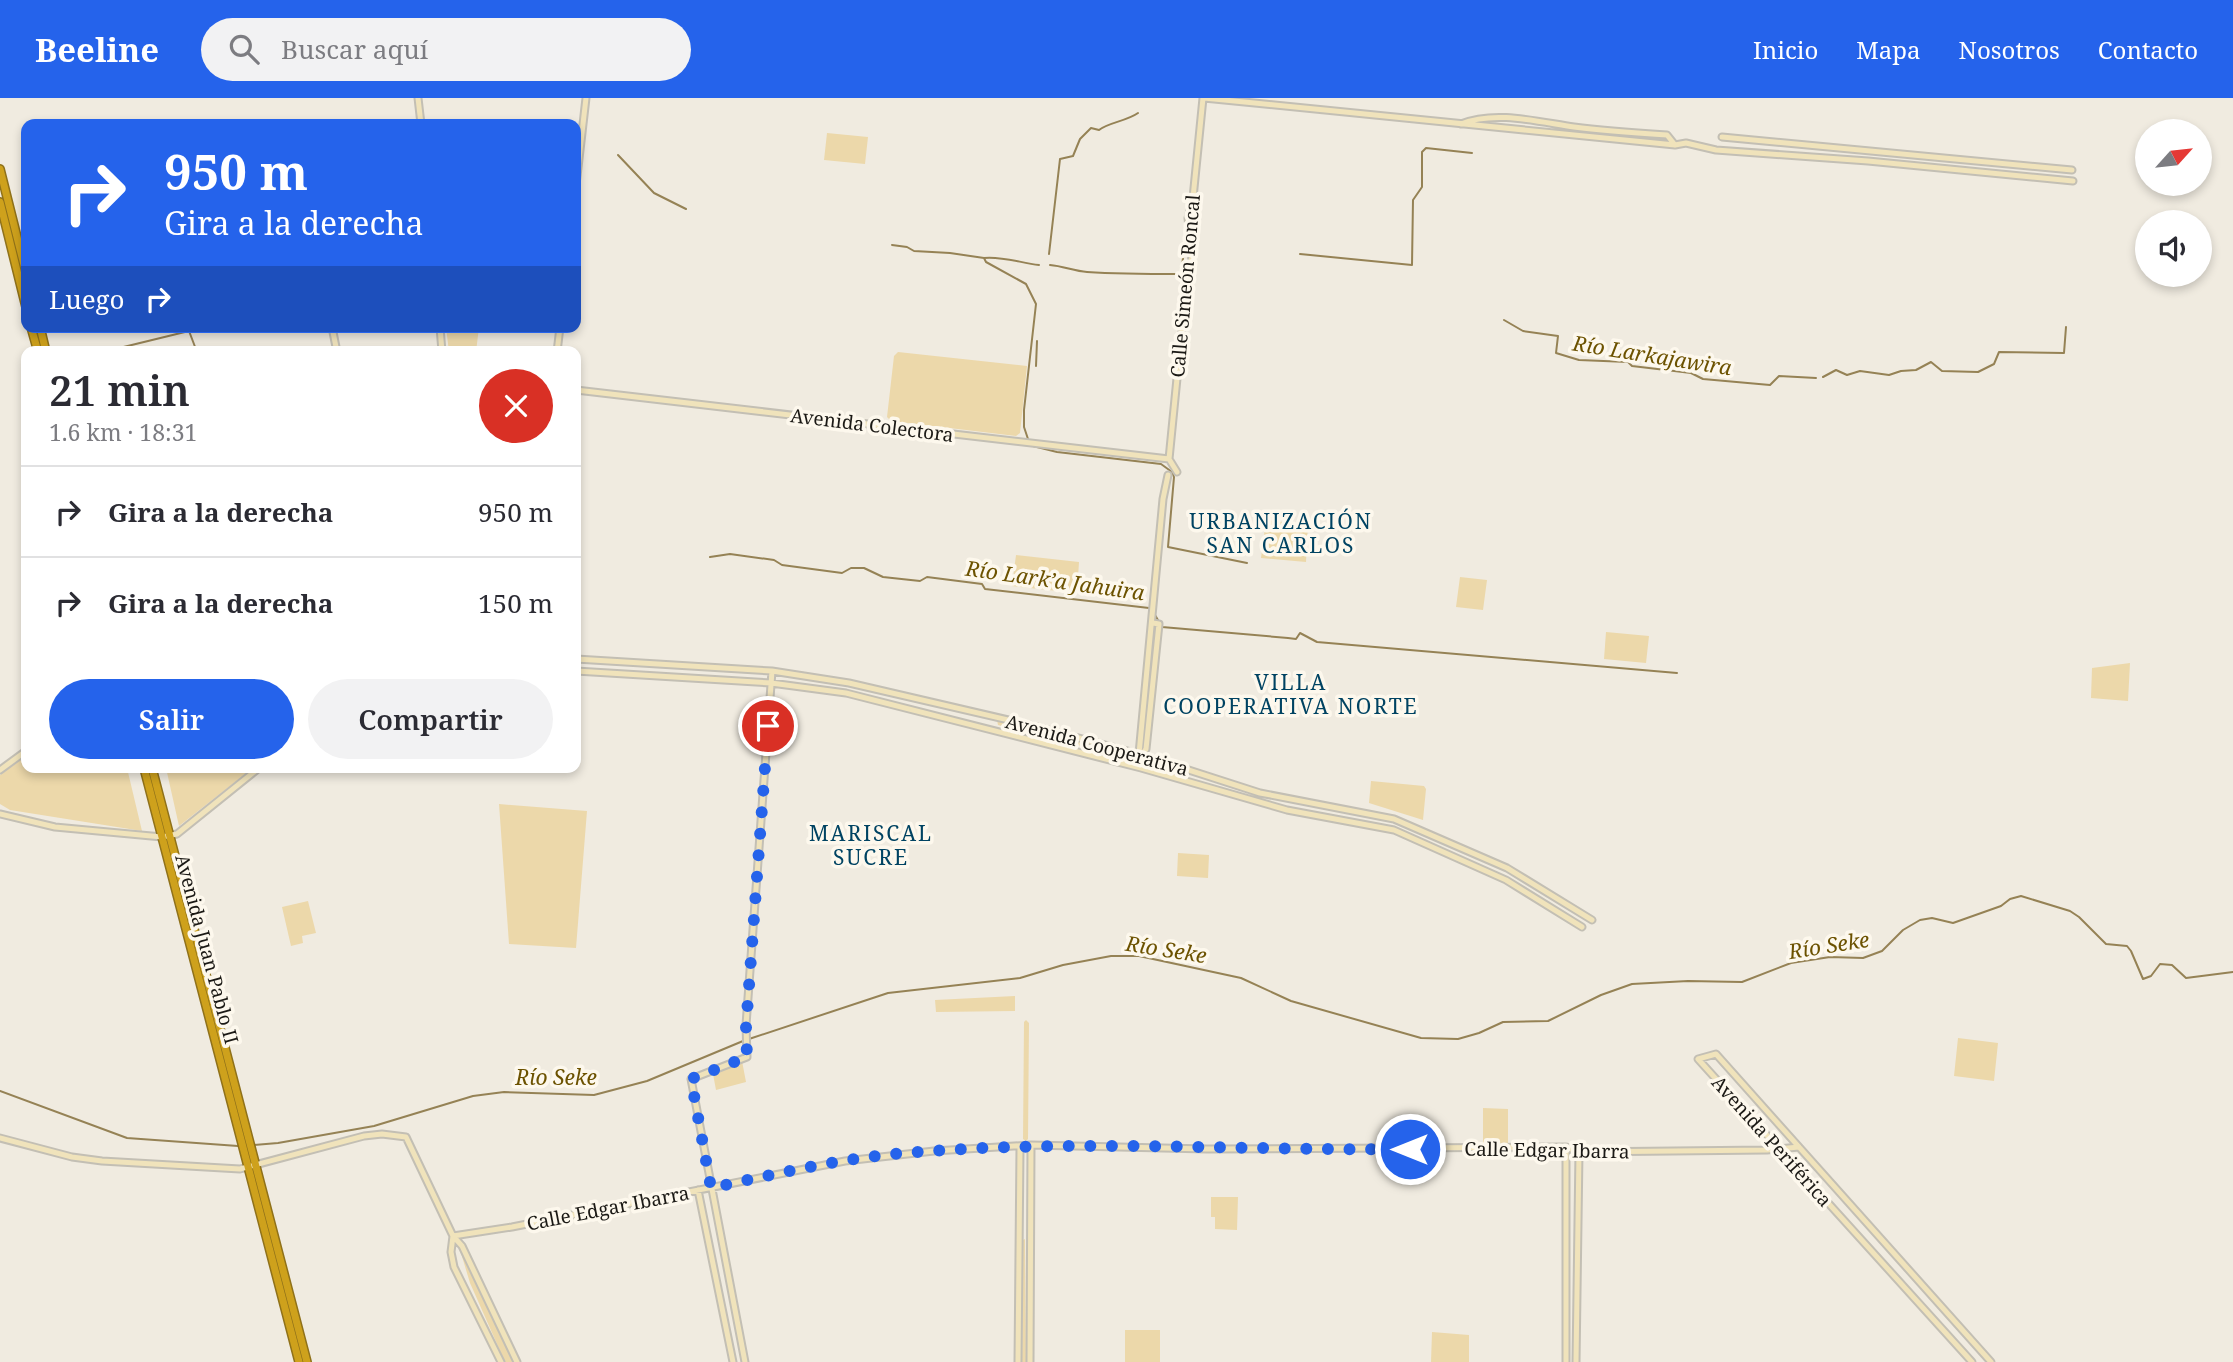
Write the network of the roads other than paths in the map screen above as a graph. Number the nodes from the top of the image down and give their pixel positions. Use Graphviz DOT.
graph roads {
  1 [pos="418,98"];
  2 [pos="586,98"];
  3 [pos="1204,98"];
  4 [pos="420,119"];
  5 [pos="1461,124"];
  6 [pos="1722,136"];
  7 [pos="581,142"];
  8 [pos="1675,145"];
  9 [pos="0,169"];
  10 [pos="2072,170"];
  11 [pos="2073,181"];
  12 [pos="0,202"];
  13 [pos="21,253"];
  14 [pos="21,287"];
  15 [pos="581,391"];
  16 [pos="1169,459"];
  17 [pos="1177,472"];
  18 [pos="1168,475"];
  19 [pos="581,659"];
  20 [pos="581,671"];
  21 [pos="772,671"];
  22 [pos="771,683"];
  23 [pos="21,755"];
  24 [pos="1140,755"];
  25 [pos="1141,768"];
  26 [pos="0,770"];
  27 [pos="146,773"];
  28 [pos="153,773"];
  29 [pos="252,773"];
  30 [pos="0,814"];
  31 [pos="170,835"];
  32 [pos="1592,920"];
  33 [pos="1582,927"];
  34 [pos="0,1138"];
  35 [pos="1031,1145"];
  36 [pos="1566,1147"];
  37 [pos="1799,1147"];
  38 [pos="1020,1148"];
  39 [pos="1780,1149"];
  40 [pos="1579,1152"];
  41 [pos="253,1167"];
  42 [pos="711,1188"];
  43 [pos="698,1190"];
  44 [pos="453,1236"];
  45 [pos="299,1362"];
  46 [pos="307,1362"];
  47 [pos="500,1362"];
  48 [pos="516,1362"];
  49 [pos="733,1362"];
  50 [pos="745,1362"];
  51 [pos="1018,1362"];
  52 [pos="1030,1362"];
  53 [pos="1566,1362"];
  54 [pos="1576,1362"];
  55 [pos="1972,1362"];
  56 [pos="1991,1362"];
  1 -- 4 [label="street"];
  2 -- 7 [label="street"];
  3 -- 5 [label="street"];
  3 -- 16 [label="street, Calle Simeón Roncal"];
  5 -- 8 [label="street"];
  5 -- 8 [label="street"];
  6 -- 10 [label="street"];
  8 -- 11 [label="street"];
  9 -- 13 [label="highway"];
  12 -- 14 [label="highway"];
  15 -- 16 [label="street, Avenida Colectora"];
  16 -- 17 [label="street"];
  18 -- 24 [label="street"];
  19 -- 21 [label="street, Avenida Cooperativa"];
  20 -- 22 [label="street, Avenida Cooperativa"];
  21 -- 22 [label="street"];
  21 -- 24 [label="street, Avenida Cooperativa"];
  22 -- 25 [label="street, Avenida Cooperativa"];
  22 -- 42 [label="street"];
  23 -- 26 [label="street"];
  24 -- 25 [label="street"];
  24 -- 32 [label="street, Avenida Cooperativa"];
  25 -- 33 [label="street, Avenida Cooperativa"];
  27 -- 31 [label="highway, Avenida Juan Pablo II"];
  28 -- 31 [label="highway, Avenida Juan Pablo II"];
  29 -- 31 [label="street"];
  30 -- 31 [label="street"];
  31 -- 41 [label="highway, Avenida Juan Pablo II"];
  34 -- 41 [label="street"];
  35 -- 36 [label="street, Calle Edgar Ibarra"];
  35 -- 38 [label="street, Calle Edgar Ibarra"];
  35 -- 52 [label="street"];
  36 -- 40 [label="street, Calle Edgar Ibarra"];
  36 -- 53 [label="street"];
  37 -- 39 [label="street, Calle Edgar Ibarra"];
  37 -- 39 [label="street, Avenida Periférica"];
  37 -- 56 [label="street, Avenida Periférica"];
  38 -- 42 [label="street, Calle Edgar Ibarra"];
  38 -- 51 [label="street"];
  39 -- 40 [label="street, Calle Edgar Ibarra"];
  39 -- 55 [label="street, Avenida Periférica"];
  40 -- 54 [label="street"];
  41 -- 44 [label="street"];
  41 -- 45 [label="highway"];
  41 -- 46 [label="highway"];
  42 -- 43 [label="street, Calle Edgar Ibarra"];
  42 -- 50 [label="street"];
  43 -- 44 [label="street, Calle Edgar Ibarra"];
  43 -- 49 [label="street"];
  44 -- 47 [label="street"];
  44 -- 48 [label="street"];
}
